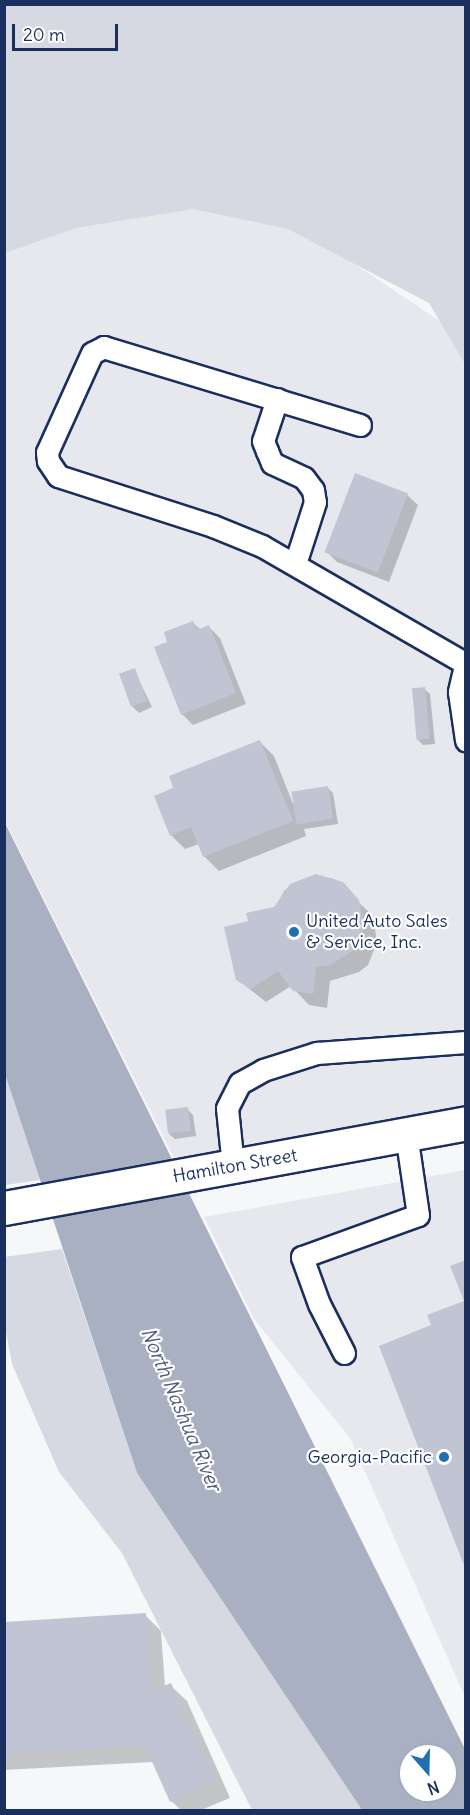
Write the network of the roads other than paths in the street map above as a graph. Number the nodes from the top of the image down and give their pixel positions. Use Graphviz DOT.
graph roads {
  1 [pos="277,399"];
  2 [pos="360,425"];
  3 [pos="295,564"];
  4 [pos="465,662"];
  5 [pos="465,740"];
  6 [pos="465,1042"];
  7 [pos="465,1123"];
  8 [pos="406,1134"];
  9 [pos="232,1166"];
  10 [pos="4,1208"];
  11 [pos="344,1353"];
  1 -- 2 [label="lane"];
  1 -- 3 [label="lane"];
  1 -- 3 [label="lane"];
  3 -- 4 [label="lane"];
  4 -- 5 [label="lane"];
  6 -- 9 [label="lane"];
  7 -- 8 [label="main road, Hamilton Street"];
  8 -- 9 [label="main road, Hamilton Street"];
  8 -- 11 [label="lane"];
  9 -- 10 [label="main road, Hamilton Street"];
}
